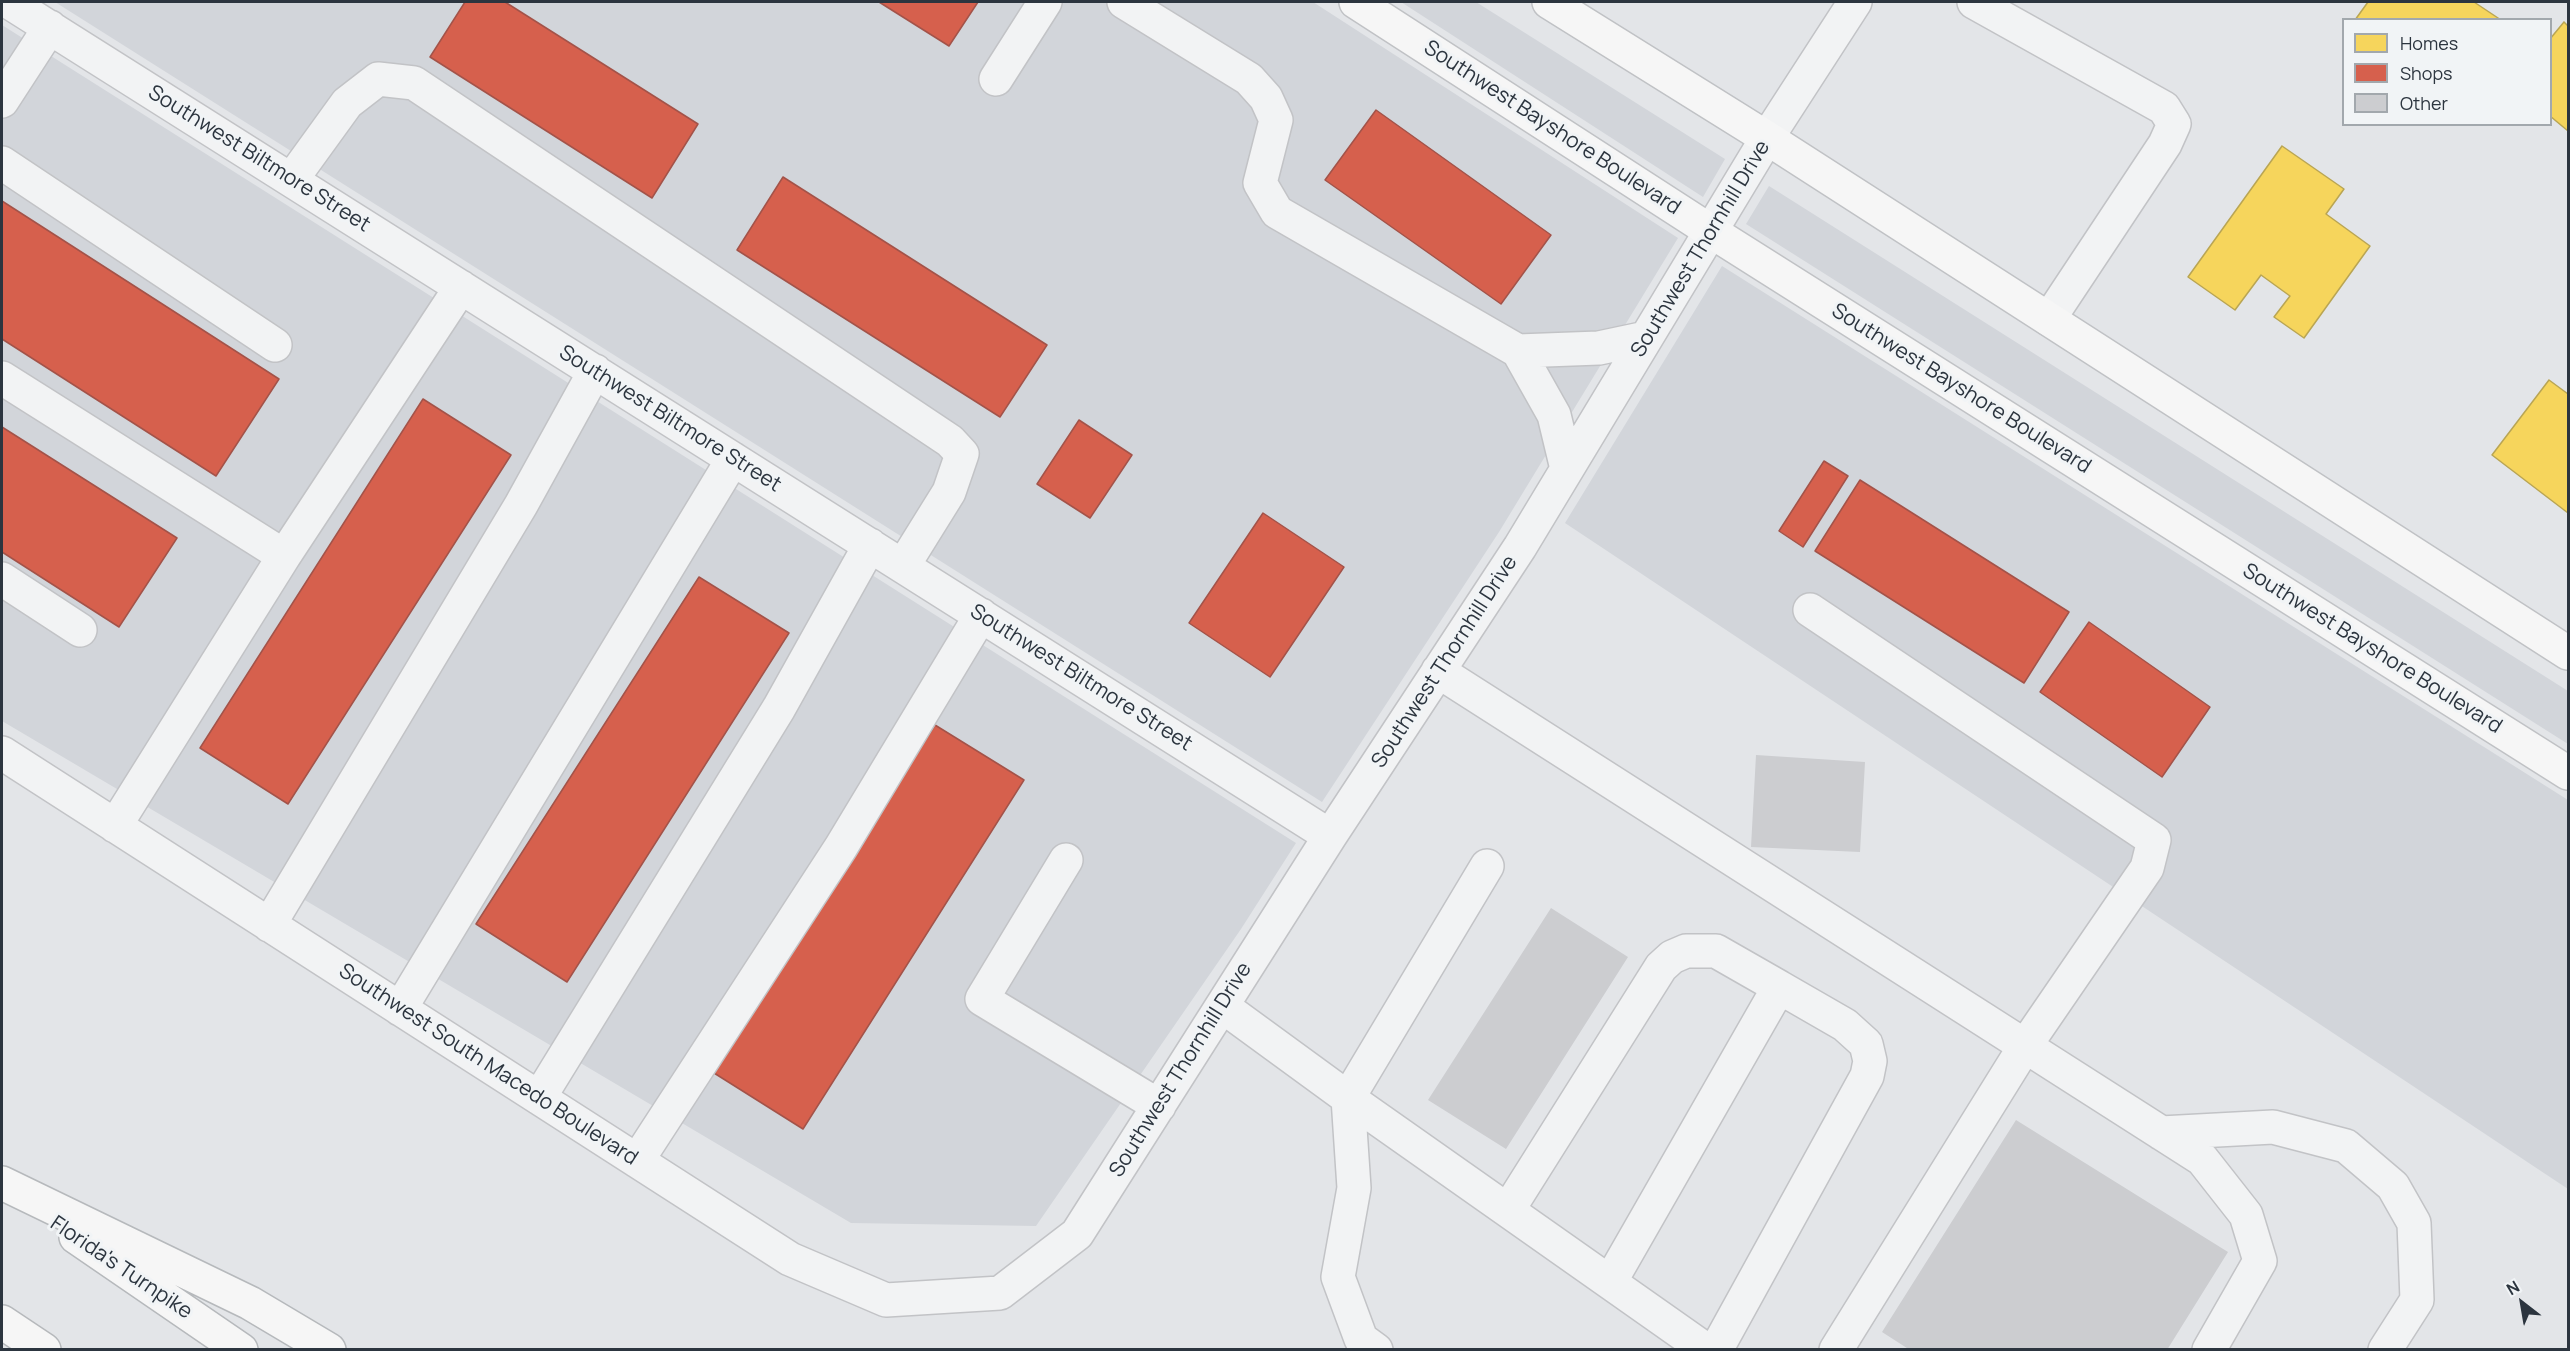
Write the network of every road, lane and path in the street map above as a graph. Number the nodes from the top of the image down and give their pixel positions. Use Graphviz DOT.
graph roads {
  1 [pos="9,2"];
  2 [pos="1044,2"];
  3 [pos="1356,2"];
  4 [pos="1549,2"];
  5 [pos="1857,2"];
  6 [pos="1974,2"];
  7 [pos="1130,3"];
  8 [pos="50,27"];
  9 [pos="996,79"];
  10 [pos="2,101"];
  11 [pos="1767,138"];
  12 [pos="2,163"];
  13 [pos="292,180"];
  14 [pos="1712,232"];
  15 [pos="462,287"];
  16 [pos="2049,319"];
  17 [pos="1646,338"];
  18 [pos="275,345"];
  19 [pos="1518,351"];
  20 [pos="595,371"];
  21 [pos="2,378"];
  22 [pos="733,459"];
  23 [pos="1567,469"];
  24 [pos="870,545"];
  25 [pos="284,556"];
  26 [pos="903,566"];
  27 [pos="2,579"];
  28 [pos="1810,610"];
  29 [pos="981,615"];
  30 [pos="80,630"];
  31 [pos="2568,653"];
  32 [pos="1438,671"];
  33 [pos="2,753"];
  34 [pos="2568,773"];
  35 [pos="115,826"];
  36 [pos="1330,836"];
  37 [pos="1066,860"];
  38 [pos="1487,866"];
  39 [pos="269,925"];
  40 [pos="1779,987"];
  41 [pos="1222,1006"];
  42 [pos="400,1009"];
  43 [pos="2025,1046"];
  44 [pos="539,1098"];
  45 [pos="1348,1098"];
  46 [pos="1159,1106"];
  47 [pos="2161,1133"];
  48 [pos="637,1161"];
  49 [pos="2,1185"];
  50 [pos="1508,1210"];
  51 [pos="1610,1282"];
  52 [pos="1000,1293"];
  53 [pos="2,1322"];
  54 [pos="44,1350"];
  55 [pos="241,1350"];
  56 [pos="329,1350"];
  57 [pos="1376,1350"];
  58 [pos="1706,1350"];
  59 [pos="1716,1350"];
  60 [pos="1836,1350"];
  61 [pos="2209,1350"];
  62 [pos="2385,1350"];
  1 -- 8 [label="street, Southwest Biltmore Street"];
  2 -- 9 [label="street"];
  3 -- 14 [label="main road, Southwest Bayshore Boulevard"];
  4 -- 11 [label="main road"];
  5 -- 11 [label="street, Southwest Thornhill Drive"];
  6 -- 16 [label="street"];
  7 -- 19 [label="street"];
  8 -- 10 [label="street"];
  8 -- 13 [label="street, Southwest Biltmore Street"];
  11 -- 14 [label="street, Southwest Thornhill Drive"];
  11 -- 16 [label="main road"];
  12 -- 18 [label="street"];
  13 -- 15 [label="street, Southwest Biltmore Street"];
  13 -- 26 [label="street"];
  14 -- 17 [label="street, Southwest Thornhill Drive"];
  14 -- 34 [label="main road, Southwest Bayshore Boulevard"];
  15 -- 20 [label="street, Southwest Biltmore Street"];
  15 -- 25 [label="street"];
  16 -- 31 [label="main road"];
  17 -- 19 [label="street"];
  17 -- 23 [label="street, Southwest Thornhill Drive"];
  19 -- 23 [label="street"];
  20 -- 22 [label="street, Southwest Biltmore Street"];
  20 -- 39 [label="street"];
  21 -- 25 [label="street"];
  22 -- 24 [label="street, Southwest Biltmore Street"];
  22 -- 42 [label="street"];
  23 -- 32 [label="street, Southwest Thornhill Drive"];
  24 -- 26 [label="street, Southwest Biltmore Street"];
  24 -- 44 [label="street"];
  25 -- 35 [label="street"];
  26 -- 29 [label="street, Southwest Biltmore Street"];
  27 -- 30 [label="street"];
  28 -- 43 [label="street"];
  29 -- 36 [label="street, Southwest Biltmore Street"];
  29 -- 48 [label="street"];
  32 -- 36 [label="street, Southwest Thornhill Drive"];
  32 -- 43 [label="street"];
  33 -- 35 [label="street, Southwest South Macedo Boulevard"];
  35 -- 39 [label="street, Southwest South Macedo Boulevard"];
  36 -- 41 [label="street, Southwest Thornhill Drive"];
  37 -- 46 [label="street"];
  38 -- 45 [label="street"];
  39 -- 42 [label="street, Southwest South Macedo Boulevard"];
  40 -- 50 [label="street"];
  40 -- 51 [label="street"];
  40 -- 59 [label="street"];
  41 -- 45 [label="street"];
  41 -- 46 [label="street, Southwest Thornhill Drive"];
  42 -- 44 [label="street, Southwest South Macedo Boulevard"];
  43 -- 47 [label="street"];
  43 -- 60 [label="street"];
  44 -- 48 [label="street, Southwest South Macedo Boulevard"];
  45 -- 50 [label="street"];
  45 -- 57 [label="street"];
  46 -- 52 [label="street, Southwest Thornhill Drive"];
  47 -- 61 [label="street"];
  47 -- 62 [label="street"];
  48 -- 52 [label="street, Southwest South Macedo Boulevard"];
  49 -- 55 [label="main road, Florida's Turnpike"];
  49 -- 56 [label="main road"];
  50 -- 51 [label="street"];
  51 -- 58 [label="street"];
  53 -- 54 [label="main road"];
}
